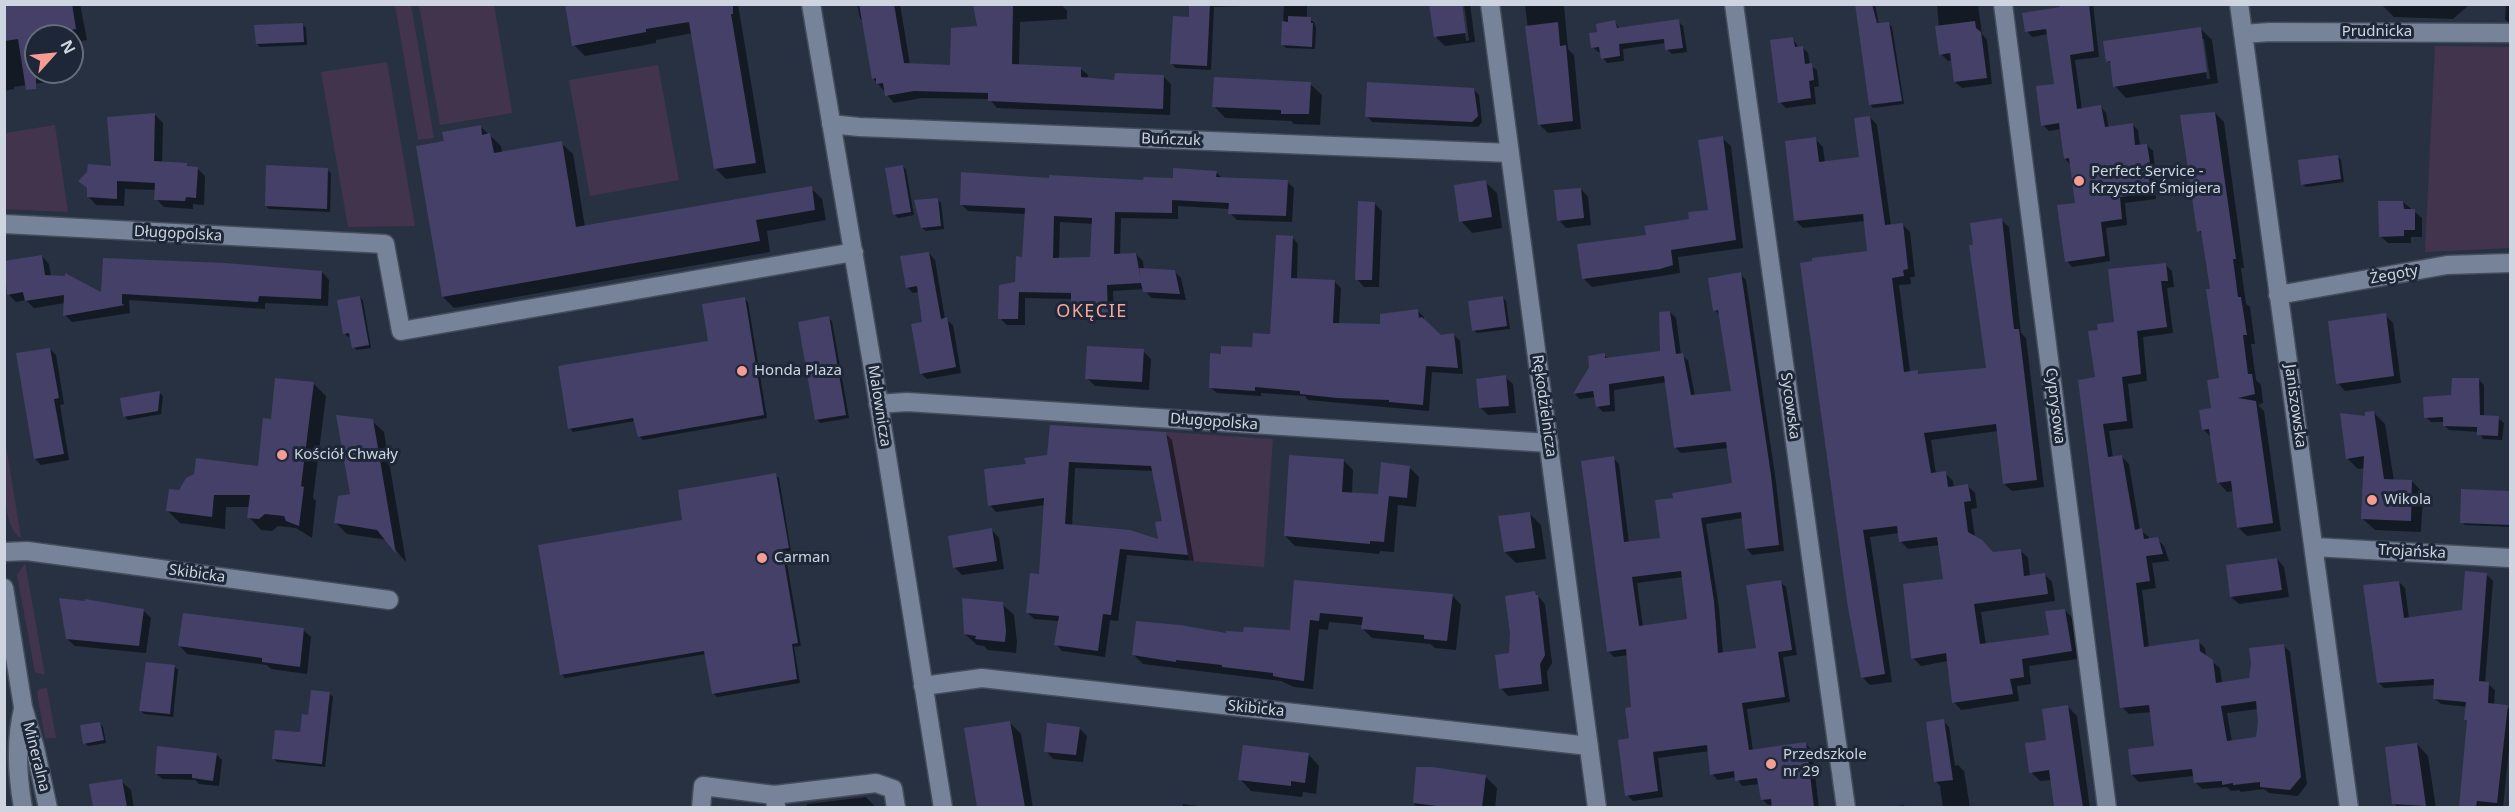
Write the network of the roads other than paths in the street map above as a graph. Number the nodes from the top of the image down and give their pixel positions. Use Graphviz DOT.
graph roads {
  1 [pos="811,4"];
  2 [pos="1490,4"];
  3 [pos="1734,4"];
  4 [pos="2003,4"];
  5 [pos="2239,4"];
  6 [pos="2511,33"];
  7 [pos="2243,34"];
  8 [pos="831,124"];
  9 [pos="1510,153"];
  10 [pos="4,224"];
  11 [pos="854,252"];
  12 [pos="2511,264"];
  13 [pos="2278,295"];
  14 [pos="878,404"];
  15 [pos="1549,443"];
  16 [pos="2314,547"];
  17 [pos="4,552"];
  18 [pos="2511,558"];
  19 [pos="4,588"];
  20 [pos="389,600"];
  21 [pos="923,686"];
  22 [pos="23,707"];
  23 [pos="1589,746"];
  24 [pos="775,801"];
  25 [pos="23,807"];
  26 [pos="48,807"];
  27 [pos="701,807"];
  28 [pos="896,807"];
  29 [pos="944,807"];
  30 [pos="1597,807"];
  31 [pos="1846,807"];
  32 [pos="2107,807"];
  33 [pos="2349,807"];
  1 -- 8 [label="street, Malownicza"];
  2 -- 9 [label="street, Rękodzielnicza"];
  3 -- 31 [label="street, Sycowska"];
  4 -- 32 [label="street, Cyprysowa"];
  5 -- 7 [label="street, Janiszowska"];
  6 -- 7 [label="street, Prudnicka"];
  7 -- 13 [label="street, Janiszowska"];
  8 -- 9 [label="street, Buńczuk"];
  8 -- 11 [label="street, Malownicza"];
  9 -- 15 [label="street, Rękodzielnicza"];
  10 -- 11 [label="street, Długopolska"];
  11 -- 14 [label="street, Malownicza"];
  12 -- 13 [label="street, Żegoty"];
  13 -- 16 [label="street, Janiszowska"];
  14 -- 15 [label="street, Długopolska"];
  14 -- 21 [label="street, Malownicza"];
  15 -- 23 [label="street, Rękodzielnicza"];
  16 -- 18 [label="street, Trojańska"];
  16 -- 33 [label="street, Janiszowska"];
  17 -- 20 [label="street, Skibicka"];
  19 -- 22 [label="street, Mineralna"];
  21 -- 23 [label="street, Skibicka"];
  21 -- 29 [label="street, Malownicza"];
  22 -- 25 [label="street, Mineralna"];
  22 -- 26 [label="street, Mineralna"];
  23 -- 30 [label="street, Rękodzielnicza"];
  24 -- 27 [label="street"];
  24 -- 28 [label="street"];
}
